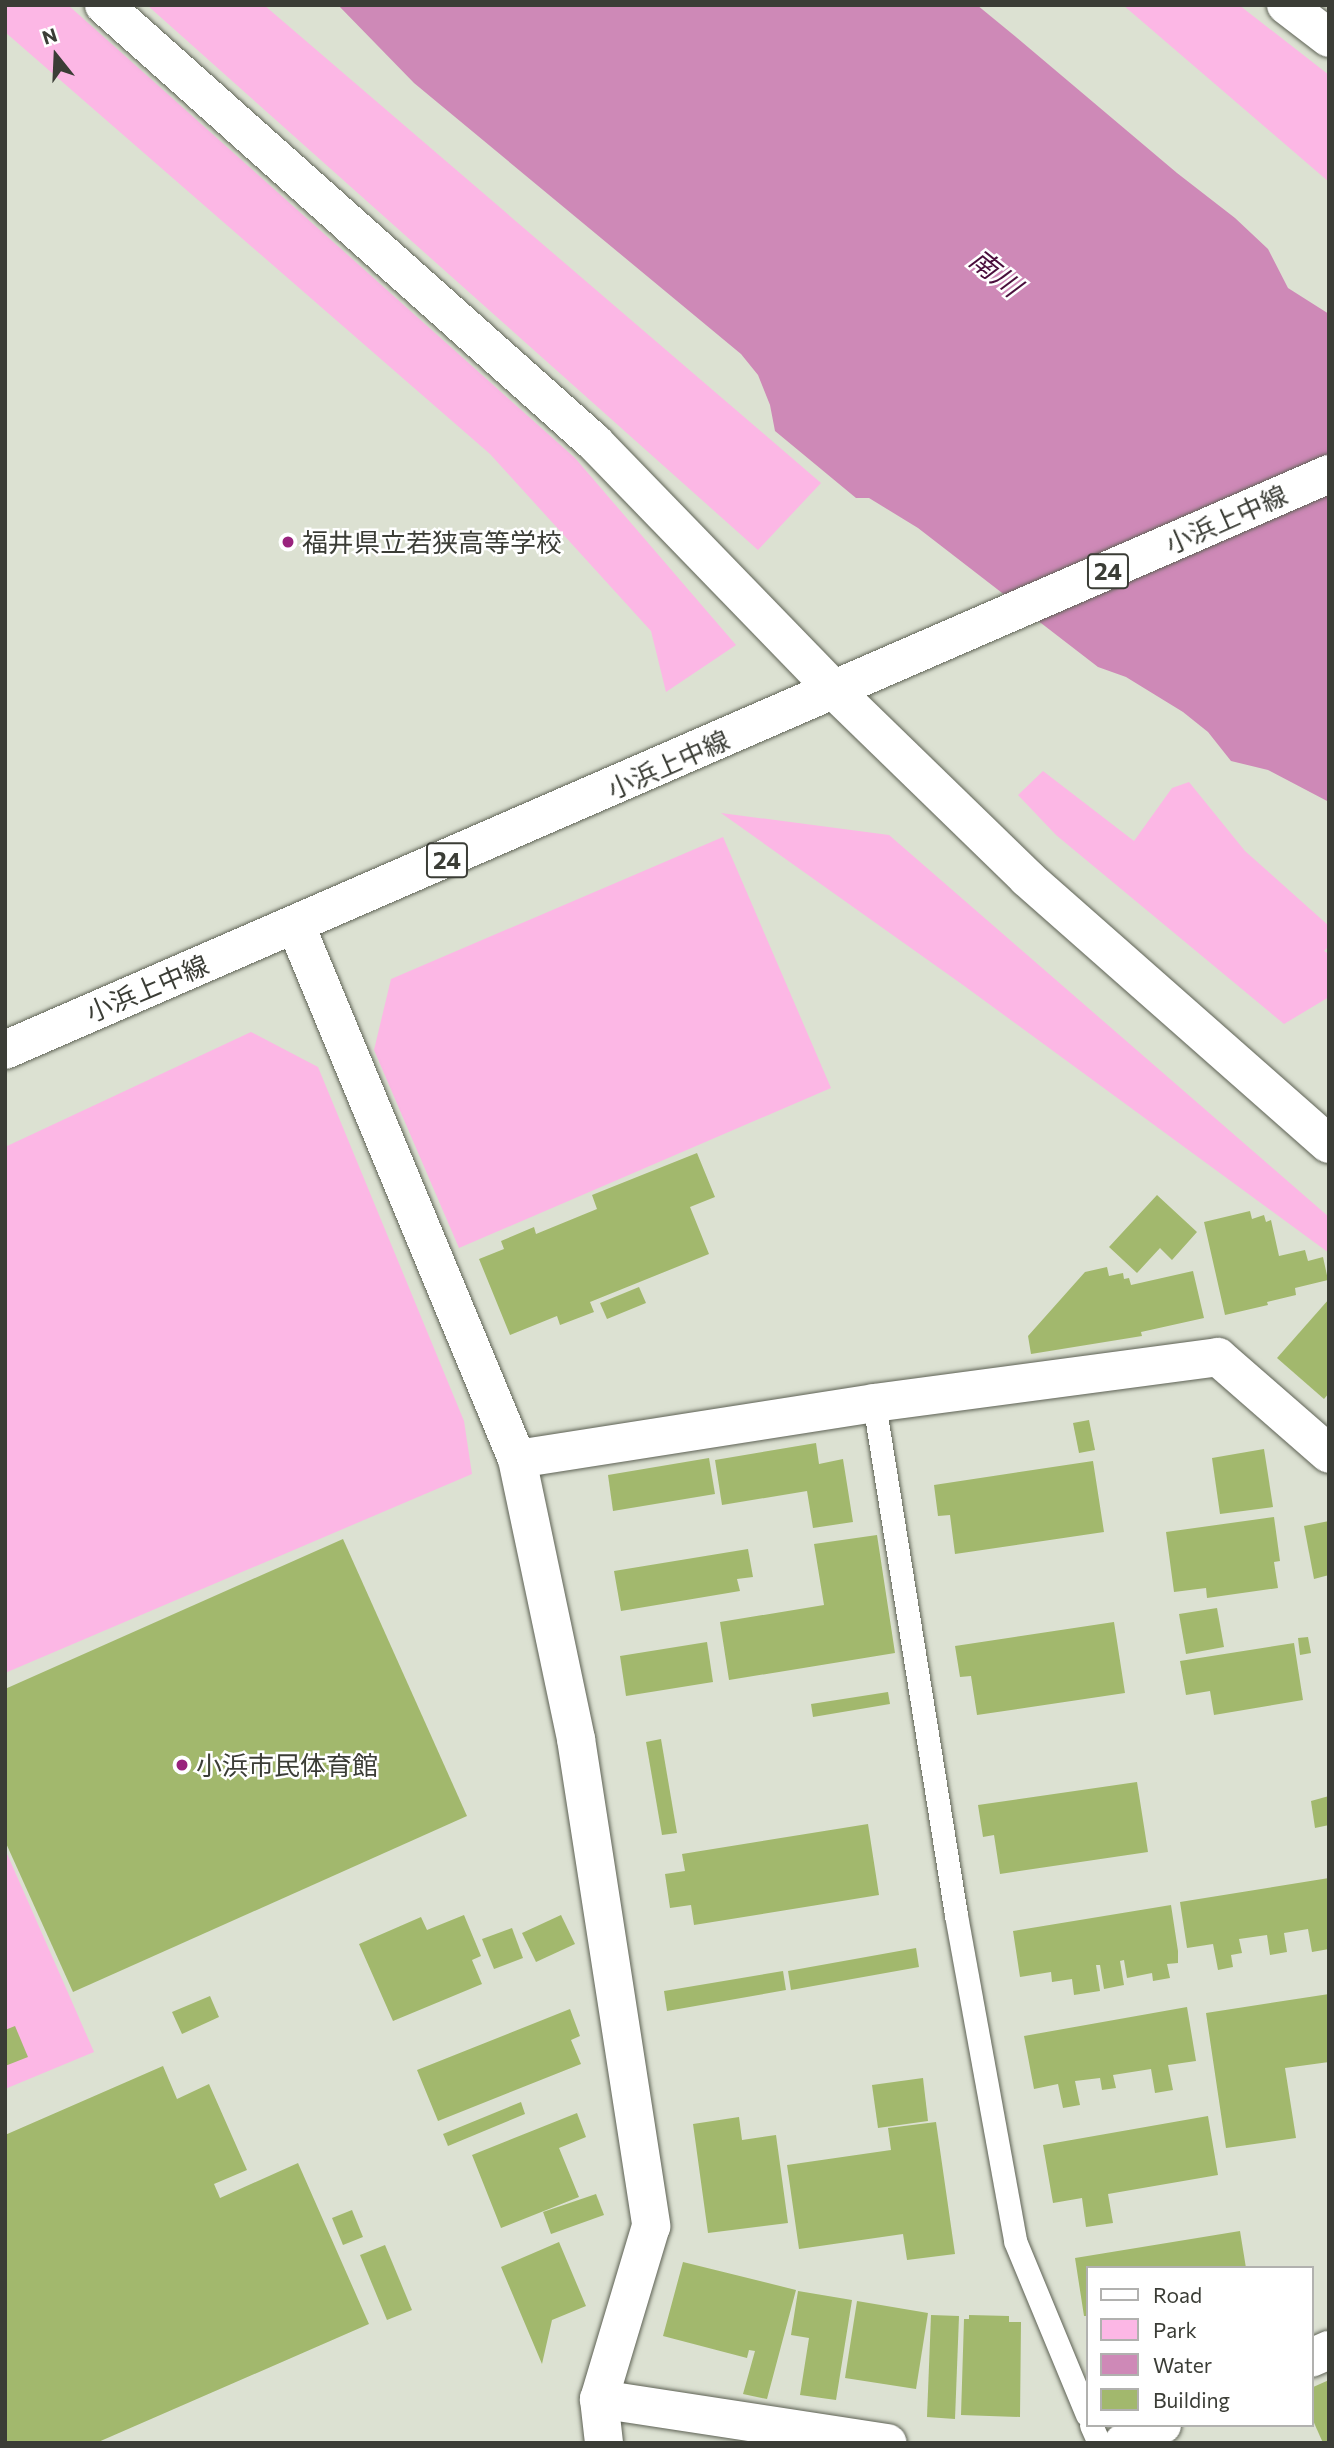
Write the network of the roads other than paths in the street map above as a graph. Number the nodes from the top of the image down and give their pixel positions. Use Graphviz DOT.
graph roads {
  1 [pos="104,5"];
  2 [pos="1286,5"];
  3 [pos="1329,38"];
  4 [pos="1329,474"];
  5 [pos="835,691"];
  6 [pos="296,926"];
  7 [pos="5,1050"];
  8 [pos="1329,1144"];
  9 [pos="874,1403"];
  10 [pos="1329,1454"];
  11 [pos="517,1459"];
  12 [pos="1329,2350"];
  13 [pos="1313,2357"];
  14 [pos="599,2399"];
  15 [pos="1086,2413"];
  16 [pos="1092,2427"];
  17 [pos="1158,2427"];
  18 [pos="604,2443"];
  19 [pos="888,2443"];
  20 [pos="1099,2443"];
  21 [pos="1123,2443"];
  1 -- 5 [label="street"];
  2 -- 3 [label="street"];
  4 -- 5 [label="street, 小浜上中線 / 24"];
  5 -- 6 [label="street, 小浜上中線 / 24"];
  5 -- 8 [label="street"];
  6 -- 7 [label="street, 小浜上中線 / 24"];
  6 -- 11 [label="street"];
  9 -- 10 [label="street"];
  9 -- 11 [label="street"];
  9 -- 15 [label="lane"];
  11 -- 14 [label="street"];
  12 -- 13 [label="street"];
  14 -- 18 [label="street"];
  14 -- 19 [label="street"];
  16 -- 20 [label="lane"];
  17 -- 21 [label="street"];
}
